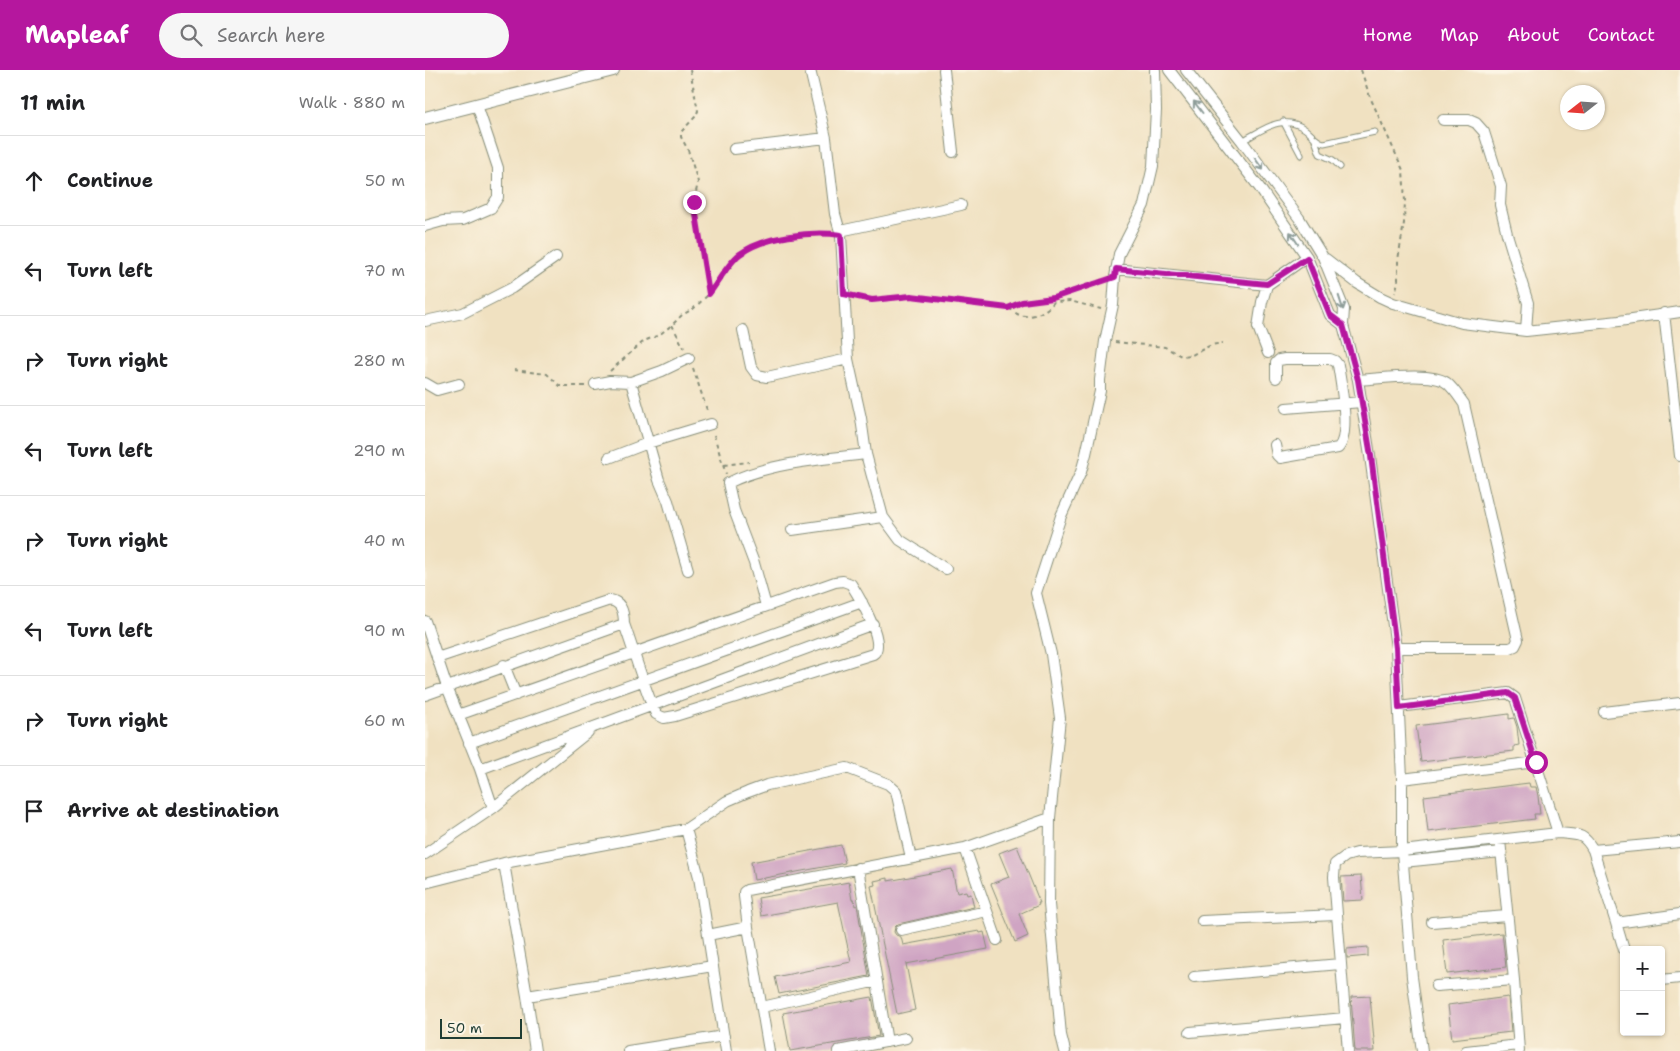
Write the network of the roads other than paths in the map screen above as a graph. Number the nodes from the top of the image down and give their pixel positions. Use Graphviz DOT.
graph roads {
  1 [pos="613,70"];
  2 [pos="810,70"];
  3 [pos="944,70"];
  4 [pos="1155,70"];
  5 [pos="1169,70"];
  6 [pos="1186,70"];
  7 [pos="477,105"];
  8 [pos="425,118"];
  9 [pos="1443,120"];
  10 [pos="1283,121"];
  11 [pos="1375,132"];
  12 [pos="826,138"];
  13 [pos="1314,138"];
  14 [pos="1242,141"];
  15 [pos="734,149"];
  16 [pos="953,152"];
  17 [pos="1301,155"];
  18 [pos="1340,167"];
  19 [pos="961,205"];
  20 [pos="425,226"];
  21 [pos="840,233"];
  22 [pos="556,257"];
  23 [pos="1323,257"];
  24 [pos="1307,258"];
  25 [pos="1115,273"];
  26 [pos="1267,284"];
  27 [pos="1680,312"];
  28 [pos="1664,313"];
  29 [pos="425,321"];
  30 [pos="1343,325"];
  31 [pos="743,330"];
  32 [pos="1526,331"];
  33 [pos="1268,353"];
  34 [pos="689,358"];
  35 [pos="848,359"];
  36 [pos="1276,378"];
  37 [pos="1358,380"];
  38 [pos="631,382"];
  39 [pos="425,383"];
  40 [pos="459,384"];
  41 [pos="595,384"];
  42 [pos="1361,402"];
  43 [pos="1344,404"];
  44 [pos="1286,408"];
  45 [pos="711,424"];
  46 [pos="648,443"];
  47 [pos="1275,445"];
  48 [pos="866,454"];
  49 [pos="1680,456"];
  50 [pos="609,458"];
  51 [pos="883,517"];
  52 [pos="793,530"];
  53 [pos="946,569"];
  54 [pos="688,570"];
  55 [pos="862,602"];
  56 [pos="766,606"];
  57 [pos="425,621"];
  58 [pos="624,624"];
  59 [pos="873,624"];
  60 [pos="1396,648"];
  61 [pos="635,653"];
  62 [pos="437,658"];
  63 [pos="505,665"];
  64 [pos="643,681"];
  65 [pos="447,688"];
  66 [pos="425,694"];
  67 [pos="516,695"];
  68 [pos="1680,703"];
  69 [pos="652,705"];
  70 [pos="1399,708"];
  71 [pos="1604,712"];
  72 [pos="458,716"];
  73 [pos="597,726"];
  74 [pos="469,744"];
  75 [pos="1536,762"];
  76 [pos="480,769"];
  77 [pos="1402,779"];
  78 [pos="493,808"];
  79 [pos="1050,818"];
  80 [pos="686,828"];
  81 [pos="1557,833"];
  82 [pos="1500,840"];
  83 [pos="1680,842"];
  84 [pos="965,848"];
  85 [pos="1402,850"];
  86 [pos="1593,850"];
  87 [pos="1501,852"];
  88 [pos="425,854"];
  89 [pos="911,858"];
  90 [pos="1403,862"];
  91 [pos="505,863"];
  92 [pos="858,868"];
  93 [pos="425,884"];
  94 [pos="987,911"];
  95 [pos="1680,914"];
  96 [pos="1336,915"];
  97 [pos="1507,916"];
  98 [pos="1202,921"];
  99 [pos="1432,922"];
  100 [pos="1616,923"];
  101 [pos="748,926"];
  102 [pos="901,930"];
  103 [pos="708,935"];
  104 [pos="997,940"];
  105 [pos="1623,946"];
  106 [pos="1340,964"];
  107 [pos="713,966"];
  108 [pos="1194,977"];
  109 [pos="1680,978"];
  110 [pos="1514,980"];
  111 [pos="1665,980"];
  112 [pos="877,981"];
  113 [pos="1437,986"];
  114 [pos="527,996"];
  115 [pos="761,1007"];
  116 [pos="1345,1018"];
  117 [pos="1191,1032"];
  118 [pos="724,1036"];
  119 [pos="906,1038"];
  120 [pos="887,1042"];
  121 [pos="1518,1048"];
  122 [pos="535,1051"];
  123 [pos="628,1051"];
  124 [pos="726,1051"];
  125 [pos="769,1051"];
  126 [pos="838,1051"];
  127 [pos="1065,1051"];
  128 [pos="1348,1051"];
  129 [pos="1422,1051"];
  130 [pos="1466,1051"];
  1 -- 7 [label="street"];
  2 -- 12 [label="street"];
  3 -- 16 [label="street"];
  4 -- 25 [label="street"];
  24 -- 5 [label="street, one-way"];
  6 -- 14 [label="street"];
  7 -- 8 [label="street"];
  7 -- 20 [label="street"];
  9 -- 32 [label="street"];
  10 -- 13 [label="lane"];
  10 -- 14 [label="lane"];
  10 -- 17 [label="lane"];
  11 -- 13 [label="lane"];
  12 -- 15 [label="street"];
  12 -- 21 [label="street"];
  13 -- 18 [label="lane"];
  14 -- 23 [label="street, one-way"];
  19 -- 21 [label="street"];
  21 -- 35 [label="street"];
  22 -- 29 [label="street"];
  23 -- 30 [label="street, one-way"];
  23 -- 32 [label="street"];
  24 -- 26 [label="street"];
  24 -- 30 [label="street"];
  25 -- 26 [label="street"];
  25 -- 79 [label="street"];
  26 -- 33 [label="street"];
  27 -- 28 [label="street"];
  28 -- 32 [label="street"];
  28 -- 49 [label="street"];
  30 -- 37 [label="street"];
  31 -- 35 [label="street"];
  34 -- 38 [label="street"];
  35 -- 48 [label="street"];
  36 -- 43 [label="street"];
  37 -- 42 [label="street"];
  37 -- 60 [label="street"];
  38 -- 41 [label="street"];
  38 -- 46 [label="street"];
  39 -- 40 [label="street"];
  42 -- 43 [label="street"];
  42 -- 60 [label="street"];
  43 -- 44 [label="street"];
  43 -- 47 [label="street"];
  45 -- 46 [label="street"];
  46 -- 50 [label="street"];
  46 -- 54 [label="street"];
  48 -- 51 [label="street"];
  48 -- 56 [label="street"];
  51 -- 52 [label="street"];
  51 -- 53 [label="street"];
  55 -- 56 [label="street"];
  55 -- 59 [label="street"];
  55 -- 64 [label="street"];
  56 -- 61 [label="street"];
  57 -- 62 [label="street"];
  58 -- 61 [label="street"];
  58 -- 62 [label="street"];
  58 -- 63 [label="street"];
  59 -- 69 [label="street"];
  59 -- 69 [label="street"];
  60 -- 70 [label="street"];
  61 -- 64 [label="street"];
  61 -- 67 [label="street"];
  62 -- 65 [label="street"];
  63 -- 65 [label="street"];
  63 -- 67 [label="street"];
  64 -- 69 [label="street"];
  64 -- 74 [label="street"];
  65 -- 66 [label="street"];
  65 -- 72 [label="street"];
  67 -- 72 [label="street"];
  68 -- 71 [label="street"];
  69 -- 73 [label="street"];
  70 -- 75 [label="street"];
  70 -- 77 [label="street"];
  72 -- 74 [label="street"];
  73 -- 76 [label="street"];
  73 -- 78 [label="street"];
  74 -- 76 [label="street"];
  75 -- 77 [label="street"];
  75 -- 81 [label="street"];
  76 -- 78 [label="street"];
  77 -- 85 [label="street"];
  78 -- 88 [label="street"];
  79 -- 84 [label="street"];
  79 -- 127 [label="street"];
  80 -- 89 [label="street"];
  80 -- 91 [label="street"];
  80 -- 103 [label="street"];
  81 -- 82 [label="street"];
  81 -- 86 [label="street"];
  82 -- 85 [label="street"];
  82 -- 87 [label="street"];
  83 -- 86 [label="street"];
  84 -- 89 [label="street"];
  84 -- 94 [label="street"];
  85 -- 90 [label="street"];
  85 -- 96 [label="street"];
  86 -- 100 [label="street"];
  87 -- 90 [label="street"];
  87 -- 97 [label="street"];
  89 -- 92 [label="street"];
  90 -- 129 [label="street"];
  91 -- 93 [label="street"];
  91 -- 114 [label="street"];
  92 -- 101 [label="street"];
  92 -- 112 [label="street"];
  94 -- 102 [label="street"];
  94 -- 104 [label="street"];
  95 -- 100 [label="street"];
  96 -- 98 [label="street"];
  96 -- 106 [label="street"];
  97 -- 99 [label="street"];
  97 -- 110 [label="street"];
  100 -- 105 [label="street"];
  101 -- 103 [label="street"];
  101 -- 115 [label="street"];
  103 -- 107 [label="street"];
  106 -- 108 [label="street"];
  106 -- 116 [label="street"];
  107 -- 114 [label="street"];
  107 -- 118 [label="street"];
  109 -- 111 [label="street"];
  110 -- 113 [label="street"];
  110 -- 121 [label="street"];
  112 -- 115 [label="street"];
  112 -- 120 [label="street"];
  114 -- 122 [label="street"];
  115 -- 125 [label="street"];
  116 -- 117 [label="street"];
  116 -- 128 [label="street"];
  118 -- 123 [label="street"];
  118 -- 124 [label="street"];
  119 -- 120 [label="street"];
  120 -- 126 [label="street"];
  121 -- 130 [label="street"];
}
